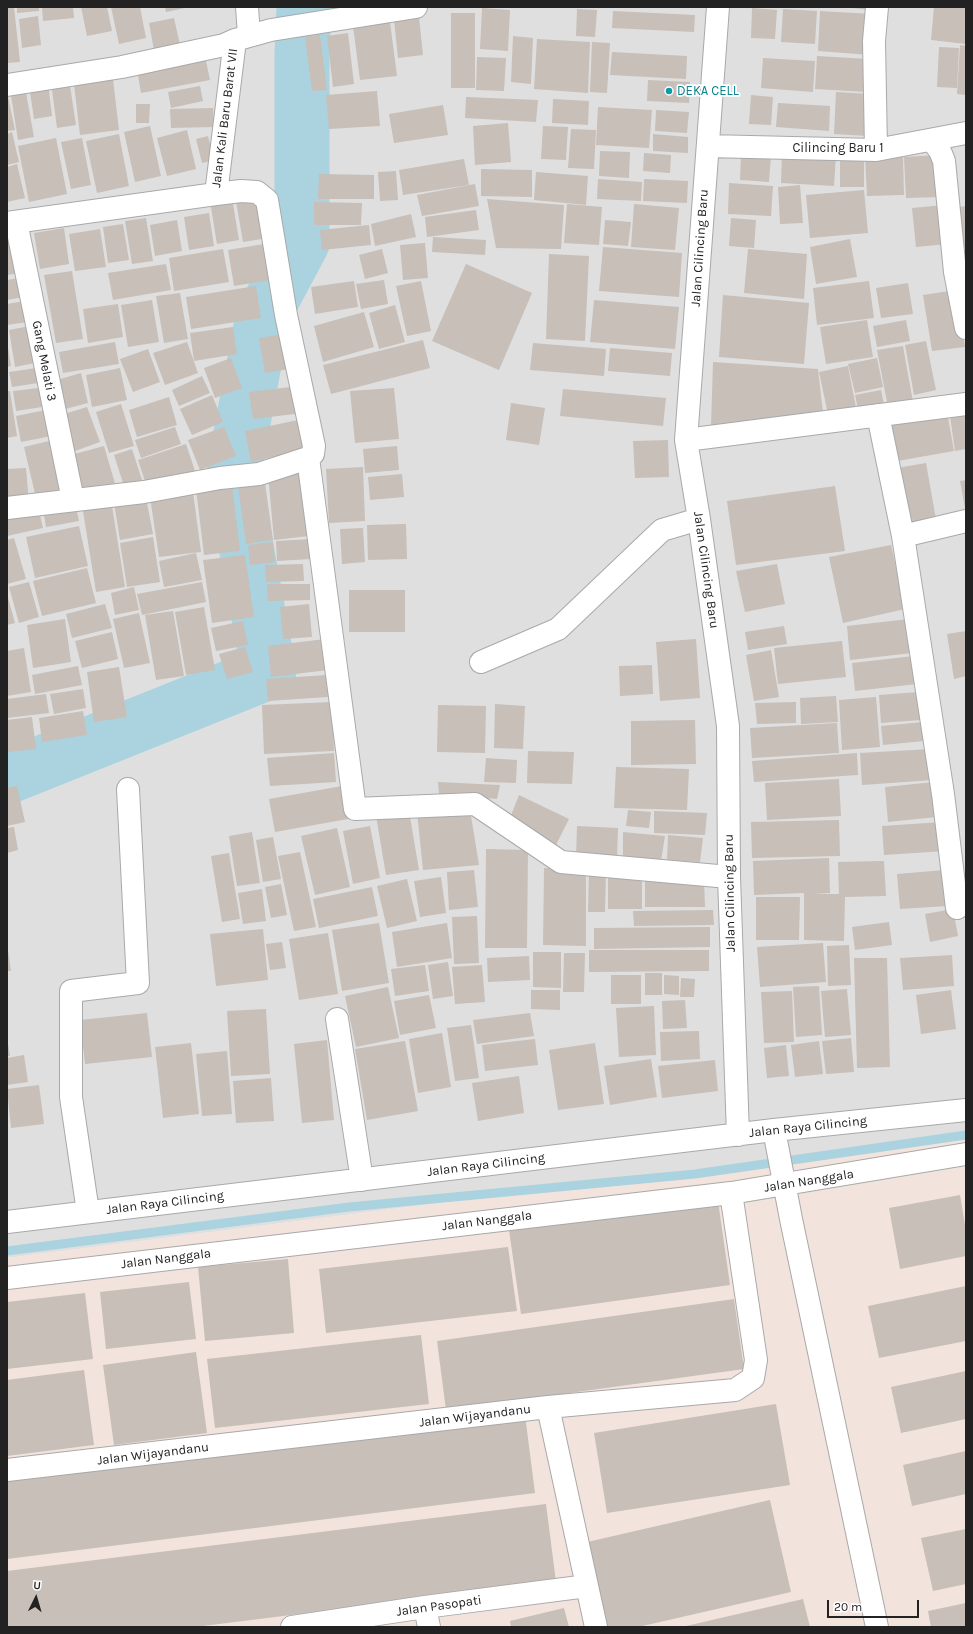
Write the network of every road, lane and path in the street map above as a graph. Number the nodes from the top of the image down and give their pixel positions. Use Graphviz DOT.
graph roads {
  1 [pos="247,7"];
  2 [pos="416,7"];
  3 [pos="713,7"];
  4 [pos="877,7"];
  5 [pos="242,38"];
  6 [pos="7,85"];
  7 [pos="966,133"];
  8 [pos="932,140"];
  9 [pos="708,146"];
  10 [pos="876,150"];
  11 [pos="216,194"];
  12 [pos="12,222"];
  13 [pos="960,271"];
  14 [pos="966,328"];
  15 [pos="966,404"];
  16 [pos="878,415"];
  17 [pos="686,440"];
  18 [pos="308,458"];
  19 [pos="73,500"];
  20 [pos="7,508"];
  21 [pos="699,519"];
  22 [pos="966,522"];
  23 [pos="903,536"];
  24 [pos="481,662"];
  25 [pos="128,789"];
  26 [pos="728,877"];
  27 [pos="957,908"];
  28 [pos="337,1019"];
  29 [pos="966,1110"];
  30 [pos="738,1135"];
  31 [pos="776,1140"];
  32 [pos="966,1154"];
  33 [pos="783,1178"];
  34 [pos="362,1180"];
  35 [pos="731,1193"];
  36 [pos="88,1212"];
  37 [pos="7,1222"];
  38 [pos="7,1278"];
  39 [pos="548,1407"];
  40 [pos="7,1470"];
  41 [pos="587,1586"];
  42 [pos="427,1617"];
  43 [pos="292,1627"];
  44 [pos="596,1627"];
  45 [pos="877,1627"];
  1 -- 5 [label="street"];
  2 -- 5 [label="street, Jalan Kali Baru Barat VII"];
  3 -- 9 [label="street, Jalan Cilincing Baru"];
  4 -- 10 [label="street"];
  5 -- 6 [label="street"];
  5 -- 11 [label="street, Jalan Kali Baru Barat VII"];
  7 -- 8 [label="street, Cilincing Baru 1"];
  8 -- 10 [label="street, Cilincing Baru 1"];
  8 -- 13 [label="street"];
  9 -- 10 [label="street, Cilincing Baru 1"];
  9 -- 17 [label="street, Jalan Cilincing Baru"];
  11 -- 12 [label="street, Jalan Kali Baru Barat VII"];
  11 -- 18 [label="street"];
  12 -- 19 [label="street, Gang Melati 3"];
  13 -- 14 [label="street"];
  15 -- 16 [label="street"];
  16 -- 17 [label="street"];
  16 -- 23 [label="street"];
  17 -- 21 [label="street, Jalan Cilincing Baru"];
  18 -- 19 [label="street"];
  18 -- 26 [label="street"];
  19 -- 20 [label="street"];
  21 -- 24 [label="street"];
  21 -- 26 [label="street, Jalan Cilincing Baru"];
  22 -- 23 [label="street"];
  23 -- 27 [label="street"];
  25 -- 36 [label="street"];
  26 -- 30 [label="street, Jalan Cilincing Baru"];
  28 -- 34 [label="street"];
  29 -- 31 [label="street, Jalan Raya Cilincing"];
  30 -- 31 [label="street, Jalan Raya Cilincing"];
  30 -- 34 [label="street, Jalan Raya Cilincing"];
  31 -- 33 [label="street"];
  32 -- 33 [label="street, Jalan Nanggala"];
  33 -- 35 [label="street, Jalan Nanggala"];
  33 -- 45 [label="street"];
  34 -- 36 [label="street, Jalan Raya Cilincing"];
  35 -- 38 [label="street, Jalan Nanggala"];
  35 -- 39 [label="street, Jalan Wijayandanu"];
  36 -- 37 [label="street, Jalan Raya Cilincing"];
  39 -- 40 [label="street, Jalan Wijayandanu"];
  39 -- 41 [label="street"];
  41 -- 42 [label="street, Jalan Pasopati"];
  41 -- 44 [label="street"];
  42 -- 43 [label="street, Jalan Pasopati"];
}
